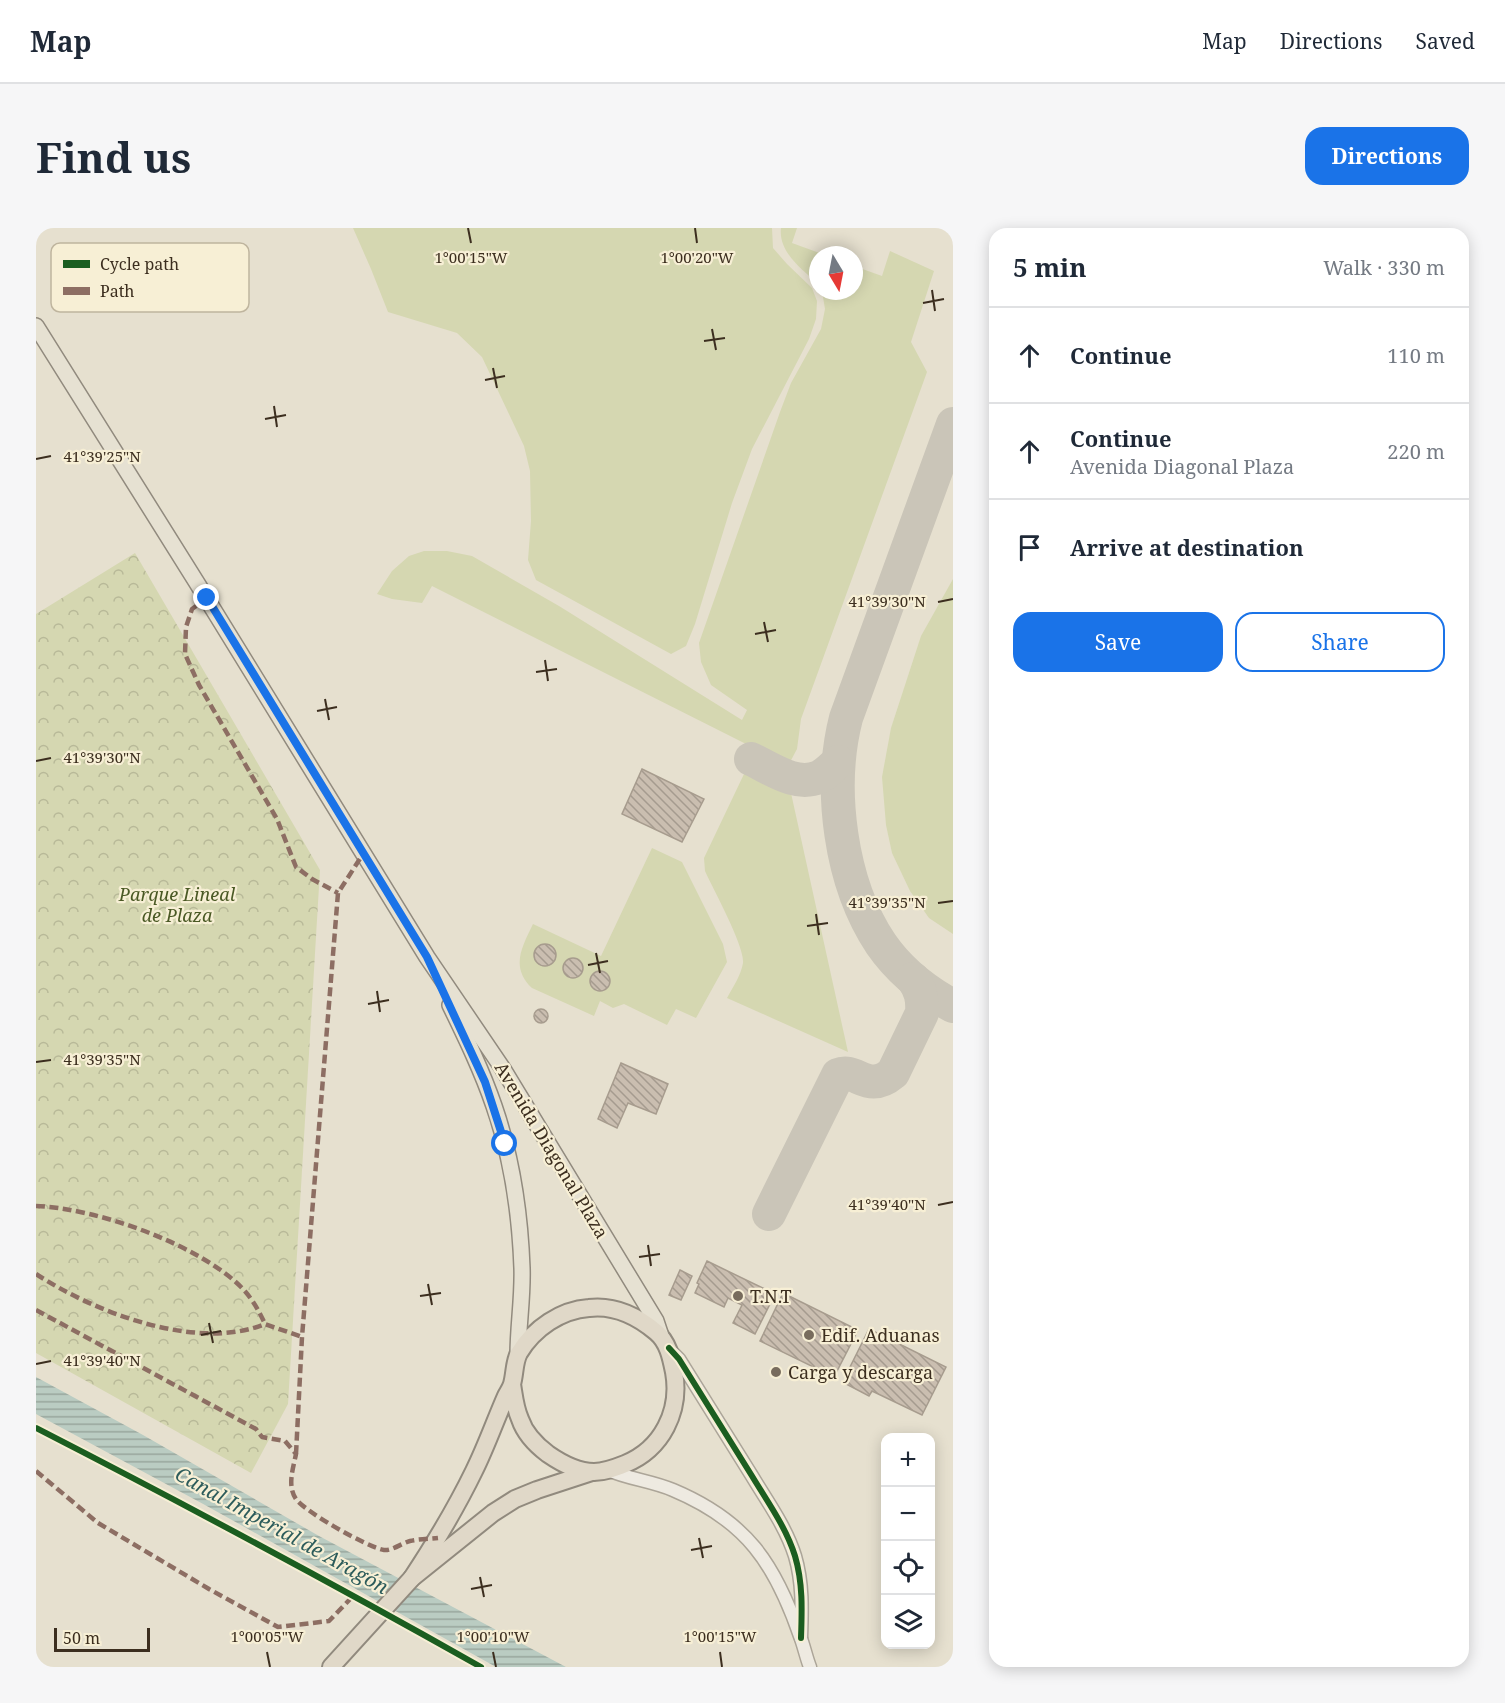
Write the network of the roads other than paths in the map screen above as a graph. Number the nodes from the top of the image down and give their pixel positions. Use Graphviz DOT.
graph roads {
  1 [pos="36,326"];
  2 [pos="427,957"];
  3 [pos="665,1342"];
  4 [pos="518,1355"];
  5 [pos="512,1384"];
  6 [pos="600,1471"];
  7 [pos="412,1578"];
  8 [pos="801,1638"];
  9 [pos="331,1667"];
  10 [pos="810,1667"];
  1 -- 2 [label="main road, Avenida Diagonal Plaza"];
  2 -- 3 [label="main road, Avenida Diagonal Plaza"];
  2 -- 4 [label="main road"];
  3 -- 4 [label="highway"];
  3 -- 6 [label="highway"];
  3 -- 8 [label="street"];
  4 -- 5 [label="highway"];
  5 -- 6 [label="highway"];
  5 -- 7 [label="highway"];
  6 -- 7 [label="highway"];
  6 -- 8 [label="street"];
  7 -- 9 [label="highway"];
  8 -- 10 [label="street"];
}
